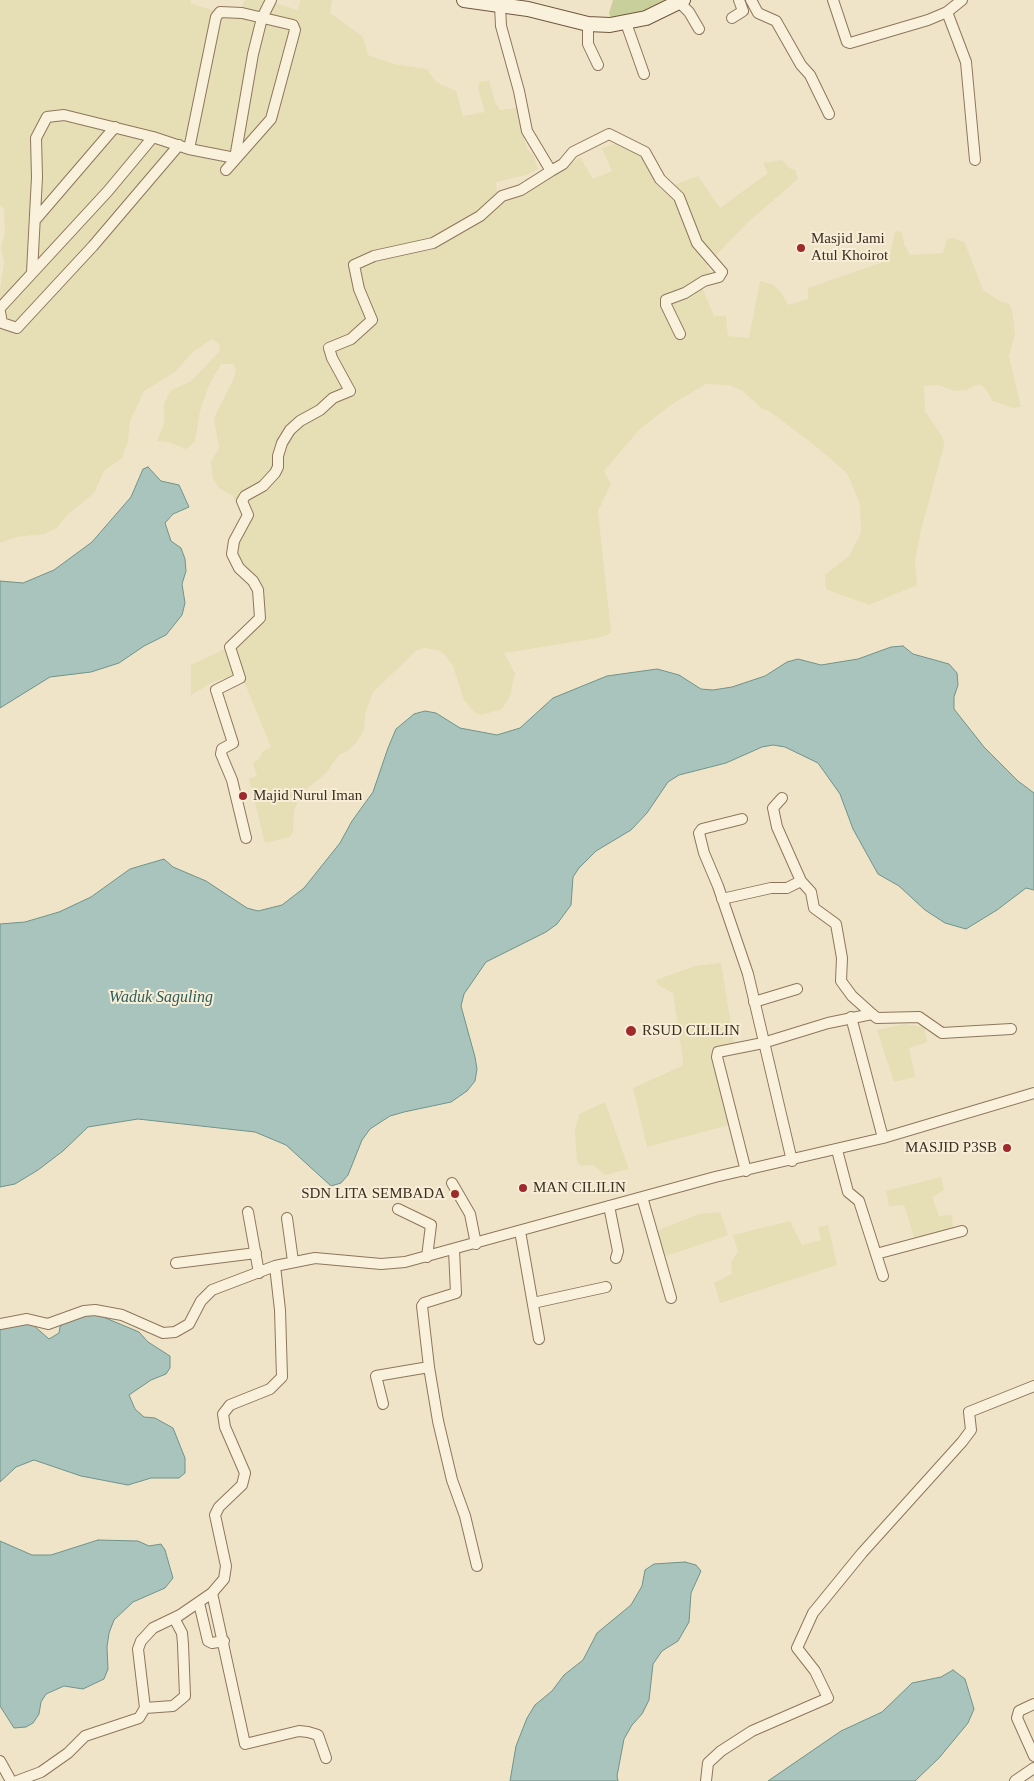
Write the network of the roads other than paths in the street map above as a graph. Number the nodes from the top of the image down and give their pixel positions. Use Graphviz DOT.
graph roads {
  1 [pos="271,0"];
  2 [pos="464,0"];
  3 [pos="739,0"];
  4 [pos="752,0"];
  5 [pos="833,0"];
  6 [pos="962,0"];
  7 [pos="681,1"];
  8 [pos="500,6"];
  9 [pos="947,12"];
  10 [pos="262,18"];
  11 [pos="732,18"];
  12 [pos="626,23"];
  13 [pos="588,24"];
  14 [pos="699,29"];
  15 [pos="792,50"];
  16 [pos="782,55"];
  17 [pos="598,65"];
  18 [pos="644,74"];
  19 [pos="829,114"];
  20 [pos="115,128"];
  21 [pos="153,137"];
  22 [pos="184,147"];
  23 [pos="235,158"];
  24 [pos="974,160"];
  25 [pos="226,170"];
  26 [pos="551,171"];
  27 [pos="36,219"];
  28 [pos="32,272"];
  29 [pos="0,308"];
  30 [pos="0,312"];
  31 [pos="680,334"];
  32 [pos="782,798"];
  33 [pos="742,819"];
  34 [pos="246,838"];
  35 [pos="801,881"];
  36 [pos="722,899"];
  37 [pos="797,989"];
  38 [pos="754,1002"];
  39 [pos="872,1014"];
  40 [pos="851,1017"];
  41 [pos="1011,1029"];
  42 [pos="763,1043"];
  43 [pos="1034,1093"];
  44 [pos="882,1138"];
  45 [pos="837,1150"];
  46 [pos="792,1161"];
  47 [pos="746,1171"];
  48 [pos="452,1183"];
  49 [pos="642,1197"];
  50 [pos="609,1206"];
  51 [pos="398,1209"];
  52 [pos="248,1212"];
  53 [pos="287,1218"];
  54 [pos="520,1230"];
  55 [pos="962,1231"];
  56 [pos="476,1244"];
  57 [pos="454,1250"];
  58 [pos="256,1253"];
  59 [pos="876,1254"];
  60 [pos="427,1256"];
  61 [pos="616,1258"];
  62 [pos="293,1261"];
  63 [pos="176,1263"];
  64 [pos="275,1266"];
  65 [pos="259,1273"];
  66 [pos="883,1276"];
  67 [pos="606,1287"];
  68 [pos="671,1298"];
  69 [pos="532,1303"];
  70 [pos="0,1324"];
  71 [pos="539,1339"];
  72 [pos="429,1367"];
  73 [pos="1034,1386"];
  74 [pos="383,1404"];
  75 [pos="477,1566"];
  76 [pos="212,1593"];
  77 [pos="199,1603"];
  78 [pos="174,1618"];
  79 [pos="224,1640"];
  80 [pos="1034,1704"];
  81 [pos="145,1708"];
  82 [pos="1034,1756"];
  83 [pos="326,1758"];
  84 [pos="0,1762"];
  85 [pos="1034,1768"];
  86 [pos="42,1776"];
  87 [pos="11,1781"];
  88 [pos="17,1781"];
  89 [pos="706,1781"];
  90 [pos="1015,1781"];
  1 -- 10 [label="street"];
  2 -- 8 [label="main road"];
  3 -- 11 [label="street"];
  4 -- 15 [label="street"];
  5 -- 9 [label="street"];
  6 -- 9 [label="street"];
  7 -- 12 [label="main road"];
  7 -- 14 [label="street"];
  8 -- 13 [label="main road"];
  8 -- 26 [label="street"];
  9 -- 24 [label="street"];
  10 -- 22 [label="street"];
  10 -- 23 [label="street"];
  10 -- 23 [label="street"];
  12 -- 13 [label="main road"];
  12 -- 18 [label="street"];
  13 -- 17 [label="street"];
  15 -- 16 [label="street"];
  15 -- 19 [label="street"];
  20 -- 21 [label="street"];
  20 -- 27 [label="street"];
  20 -- 27 [label="street"];
  21 -- 22 [label="street"];
  21 -- 28 [label="street"];
  22 -- 23 [label="street"];
  22 -- 30 [label="street"];
  23 -- 25 [label="street"];
  26 -- 31 [label="street"];
  26 -- 34 [label="street"];
  27 -- 28 [label="street"];
  28 -- 29 [label="street"];
  32 -- 35 [label="street"];
  33 -- 36 [label="street"];
  35 -- 36 [label="street"];
  35 -- 39 [label="street"];
  36 -- 38 [label="street"];
  37 -- 38 [label="street"];
  38 -- 42 [label="street"];
  39 -- 40 [label="street"];
  39 -- 41 [label="street"];
  40 -- 42 [label="street"];
  40 -- 44 [label="street"];
  42 -- 46 [label="street"];
  42 -- 47 [label="street"];
  43 -- 44 [label="street"];
  44 -- 45 [label="street"];
  45 -- 46 [label="street"];
  45 -- 59 [label="street"];
  46 -- 47 [label="street"];
  47 -- 49 [label="street"];
  48 -- 56 [label="street"];
  49 -- 50 [label="street"];
  49 -- 68 [label="street"];
  50 -- 54 [label="street"];
  50 -- 61 [label="street"];
  51 -- 60 [label="street"];
  52 -- 58 [label="street"];
  53 -- 62 [label="street"];
  54 -- 56 [label="street"];
  54 -- 69 [label="street"];
  55 -- 59 [label="street"];
  56 -- 57 [label="street"];
  57 -- 60 [label="street"];
  57 -- 72 [label="street"];
  58 -- 63 [label="street"];
  58 -- 65 [label="street"];
  59 -- 66 [label="street"];
  60 -- 62 [label="street"];
  62 -- 64 [label="street"];
  64 -- 65 [label="street"];
  64 -- 76 [label="street"];
  65 -- 70 [label="street"];
  67 -- 69 [label="street"];
  69 -- 71 [label="street"];
  72 -- 74 [label="street"];
  72 -- 75 [label="street"];
  73 -- 89 [label="street"];
  76 -- 77 [label="street"];
  76 -- 79 [label="street"];
  77 -- 78 [label="street"];
  77 -- 79 [label="street"];
  78 -- 81 [label="street"];
  78 -- 81 [label="street"];
  79 -- 83 [label="street"];
  80 -- 82 [label="street"];
  81 -- 86 [label="street"];
  84 -- 87 [label="street"];
  85 -- 90 [label="street"];
  86 -- 88 [label="street"];
}
